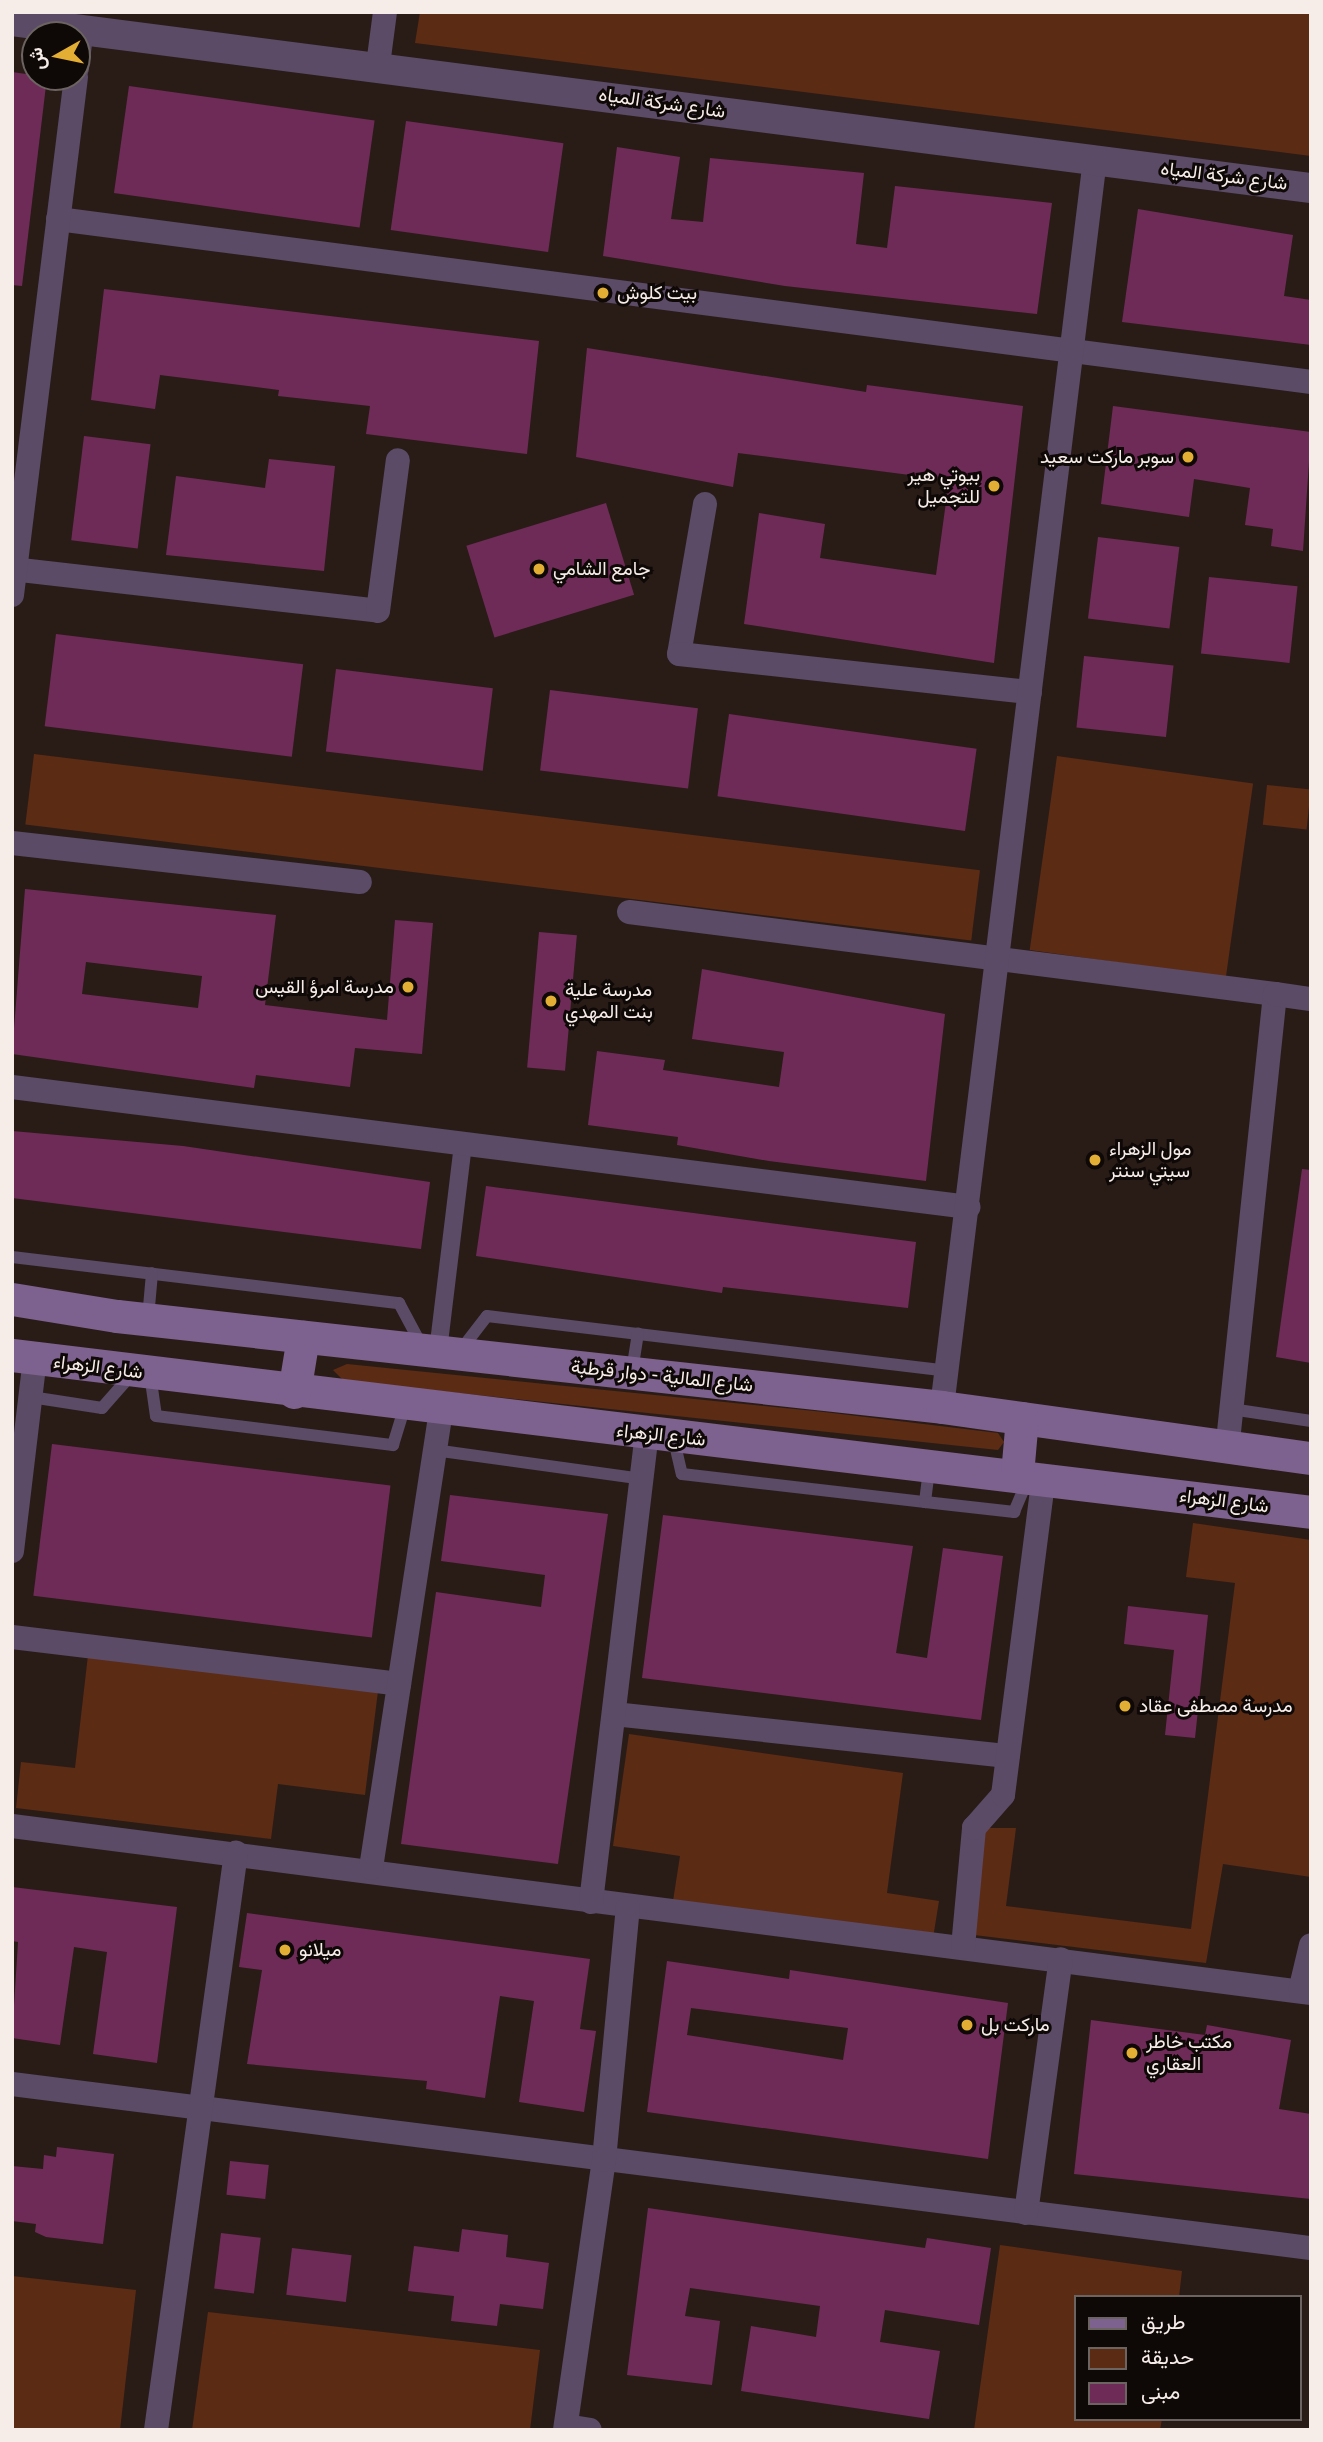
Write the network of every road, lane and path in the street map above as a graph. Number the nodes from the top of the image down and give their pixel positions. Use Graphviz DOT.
graph roads {
  1 [pos="385,12"];
  2 [pos="91,31"];
  3 [pos="379,65"];
  4 [pos="74,91"];
  5 [pos="1094,160"];
  6 [pos="1311,188"];
  7 [pos="58,219"];
  8 [pos="1071,354"];
  9 [pos="1311,382"];
  10 [pos="398,460"];
  11 [pos="705,505"];
  12 [pos="14,569"];
  13 [pos="12,594"];
  14 [pos="1030,692"];
  15 [pos="12,843"];
  16 [pos="360,882"];
  17 [pos="629,912"];
  18 [pos="999,954"];
  19 [pos="1275,994"];
  20 [pos="1311,999"];
  21 [pos="12,1087"];
  22 [pos="463,1144"];
  23 [pos="968,1207"];
  24 [pos="12,1257"];
  25 [pos="152,1273"];
  26 [pos="12,1299"];
  27 [pos="148,1319"];
  28 [pos="638,1333"];
  29 [pos="303,1337"];
  30 [pos="440,1352"];
  31 [pos="24,1357"];
  32 [pos="947,1371"];
  33 [pos="143,1373"];
  34 [pos="631,1373"];
  35 [pos="294,1392"];
  36 [pos="31,1397"];
  37 [pos="405,1406"];
  38 [pos="942,1407"];
  39 [pos="1231,1409"];
  40 [pos="441,1411"];
  41 [pos="1022,1418"];
  42 [pos="1311,1421"];
  43 [pos="660,1435"];
  44 [pos="1227,1447"];
  45 [pos="434,1450"];
  46 [pos="1311,1458"];
  47 [pos="930,1465"];
  48 [pos="1030,1476"];
  49 [pos="642,1479"];
  50 [pos="925,1503"];
  51 [pos="1311,1512"];
  52 [pos="12,1550"];
  53 [pos="12,1637"];
  54 [pos="399,1684"];
  55 [pos="614,1714"];
  56 [pos="1008,1756"];
  57 [pos="12,1826"];
  58 [pos="236,1853"];
  59 [pos="371,1868"];
  60 [pos="591,1902"];
  61 [pos="628,1908"];
  62 [pos="1311,1945"];
  63 [pos="963,1947"];
  64 [pos="1061,1959"];
  65 [pos="1305,1992"];
  66 [pos="12,2084"];
  67 [pos="197,2109"];
  68 [pos="604,2160"];
  69 [pos="1026,2213"];
  70 [pos="1311,2248"];
  71 [pos="573,2429"];
  72 [pos="156,2430"];
  1 -- 3 [label="street"];
  2 -- 3 [label="street, شارع شركة المياه"];
  3 -- 5 [label="street, شارع شركة المياه"];
  4 -- 7 [label="street"];
  5 -- 6 [label="street, شارع شركة المياه"];
  5 -- 8 [label="street"];
  7 -- 8 [label="street"];
  7 -- 12 [label="street"];
  8 -- 9 [label="street"];
  8 -- 14 [label="street"];
  10 -- 12 [label="street"];
  11 -- 14 [label="street"];
  12 -- 13 [label="street"];
  14 -- 18 [label="street"];
  15 -- 16 [label="street"];
  17 -- 18 [label="street"];
  18 -- 19 [label="street"];
  18 -- 23 [label="street"];
  19 -- 20 [label="street"];
  19 -- 39 [label="street"];
  21 -- 22 [label="street"];
  22 -- 23 [label="street"];
  22 -- 30 [label="street"];
  23 -- 32 [label="street"];
  24 -- 25 [label="lane"];
  25 -- 27 [label="lane"];
  25 -- 30 [label="lane"];
  26 -- 27 [label="main road, شارع المالية - دوار قرطبة"];
  27 -- 29 [label="main road, شارع المالية - دوار قرطبة"];
  28 -- 30 [label="lane"];
  28 -- 32 [label="lane"];
  28 -- 34 [label="lane"];
  29 -- 30 [label="main road, شارع المالية - دوار قرطبة"];
  29 -- 35 [label="main road"];
  30 -- 34 [label="main road, شارع المالية - دوار قرطبة"];
  31 -- 33 [label="main road, شارع الزهراء"];
  31 -- 36 [label="street"];
  32 -- 38 [label="street"];
  33 -- 35 [label="main road, شارع الزهراء"];
  33 -- 36 [label="lane"];
  33 -- 37 [label="lane"];
  34 -- 38 [label="main road, شارع المالية - دوار قرطبة"];
  35 -- 37 [label="main road, شارع الزهراء"];
  36 -- 52 [label="street"];
  37 -- 40 [label="main road, شارع الزهراء"];
  38 -- 41 [label="main road, شارع المالية - دوار قرطبة"];
  39 -- 42 [label="lane"];
  39 -- 44 [label="street"];
  40 -- 43 [label="main road, شارع الزهراء"];
  40 -- 45 [label="street"];
  41 -- 44 [label="main road, شارع المالية - دوار قرطبة"];
  41 -- 48 [label="main road"];
  43 -- 47 [label="main road, شارع الزهراء"];
  43 -- 49 [label="street"];
  43 -- 50 [label="lane"];
  44 -- 46 [label="main road, شارع المالية - دوار قرطبة"];
  45 -- 49 [label="lane"];
  45 -- 54 [label="street"];
  47 -- 48 [label="main road, شارع الزهراء"];
  47 -- 50 [label="lane"];
  48 -- 50 [label="lane"];
  48 -- 51 [label="main road, شارع الزهراء"];
  48 -- 56 [label="street"];
  49 -- 55 [label="street"];
  53 -- 54 [label="street"];
  54 -- 59 [label="street"];
  55 -- 56 [label="street"];
  55 -- 60 [label="street"];
  56 -- 63 [label="street"];
  57 -- 58 [label="street"];
  58 -- 59 [label="street"];
  58 -- 67 [label="street"];
  59 -- 60 [label="street"];
  60 -- 61 [label="street"];
  61 -- 63 [label="street"];
  61 -- 68 [label="street"];
  62 -- 65 [label="street"];
  63 -- 64 [label="street"];
  64 -- 65 [label="street"];
  64 -- 69 [label="street"];
  66 -- 67 [label="street"];
  67 -- 68 [label="street"];
  67 -- 72 [label="street"];
  68 -- 69 [label="street"];
  68 -- 71 [label="street"];
  69 -- 70 [label="street"];
}
